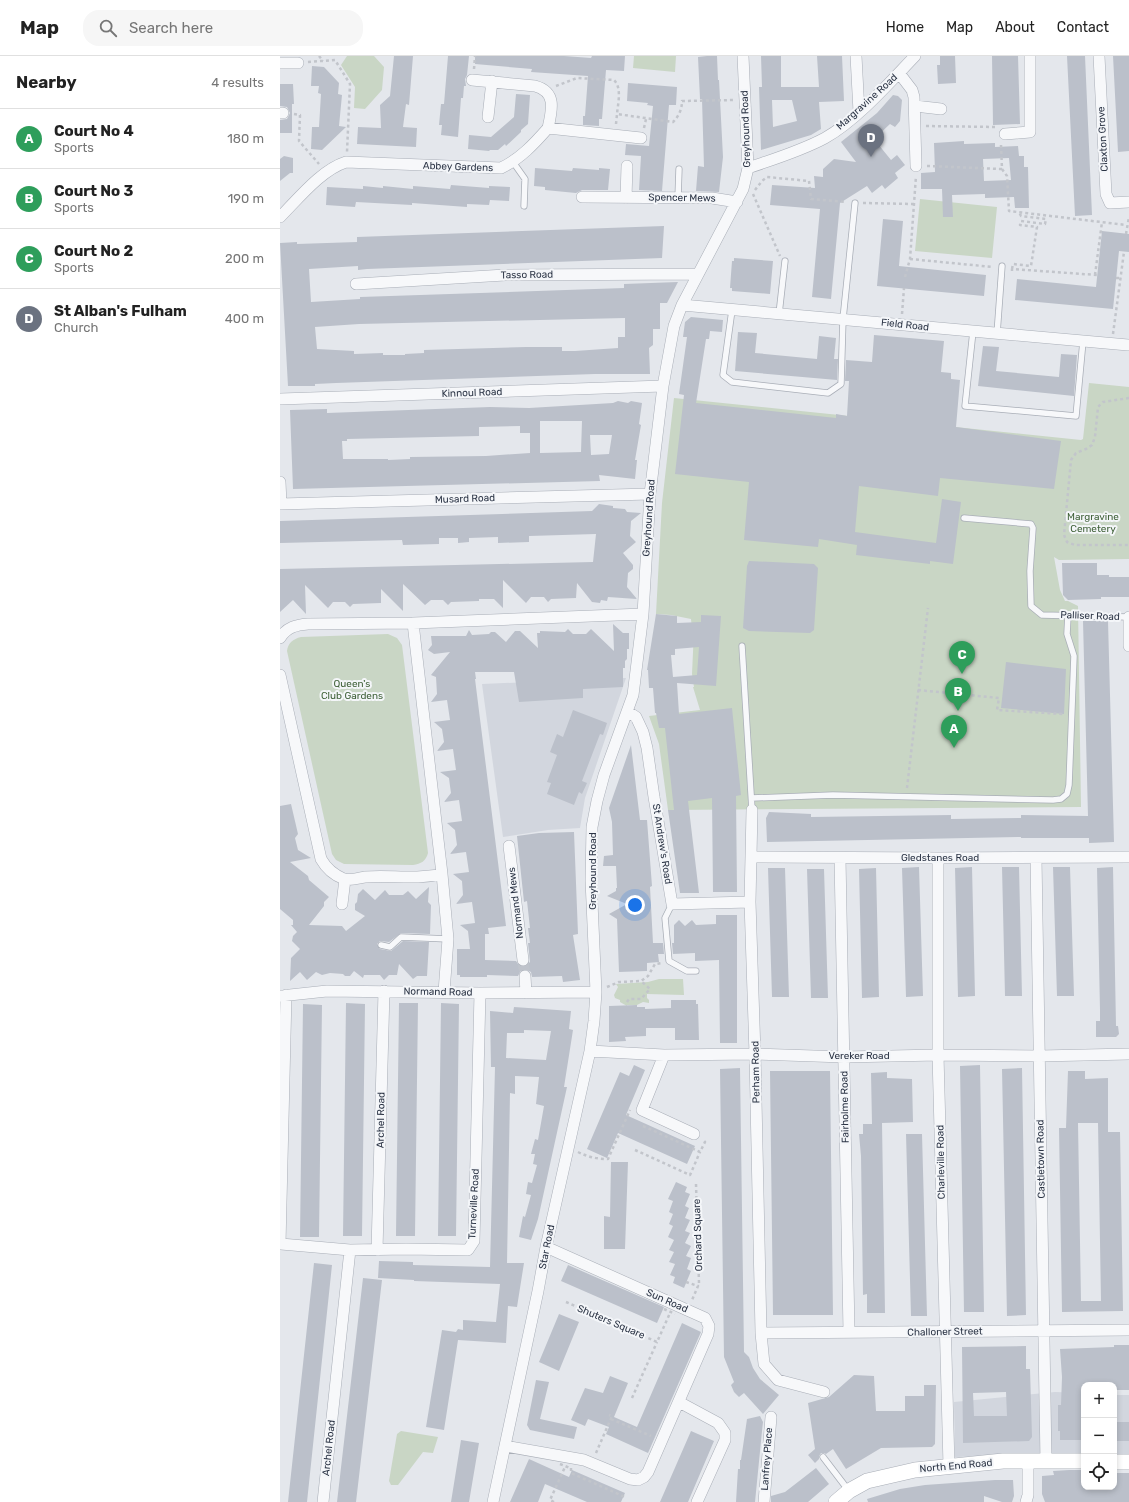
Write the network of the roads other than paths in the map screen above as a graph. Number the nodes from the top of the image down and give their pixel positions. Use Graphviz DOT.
graph roads {
  1 [pos="743,56"];
  2 [pos="856,56"];
  3 [pos="915,56"];
  4 [pos="1030,56"];
  5 [pos="1099,56"];
  6 [pos="280,63"];
  7 [pos="298,63"];
  8 [pos="899,73"];
  9 [pos="472,80"];
  10 [pos="492,81"];
  11 [pos="914,106"];
  12 [pos="941,109"];
  13 [pos="859,112"];
  14 [pos="488,117"];
  15 [pos="548,128"];
  16 [pos="643,133"];
  17 [pos="1005,134"];
  18 [pos="513,162"];
  19 [pos="627,166"];
  20 [pos="916,166"];
  21 [pos="748,168"];
  22 [pos="679,169"];
  23 [pos="582,197"];
  24 [pos="626,198"];
  25 [pos="678,198"];
  26 [pos="737,202"];
  27 [pos="1129,202"];
  28 [pos="855,203"];
  29 [pos="524,206"];
  30 [pos="280,217"];
  31 [pos="785,261"];
  32 [pos="999,266"];
  33 [pos="698,274"];
  34 [pos="356,284"];
  35 [pos="682,305"];
  36 [pos="732,310"];
  37 [pos="779,314"];
  38 [pos="843,319"];
  39 [pos="973,331"];
  40 [pos="997,334"];
  41 [pos="1083,341"];
  42 [pos="1128,345"];
  43 [pos="663,386"];
  44 [pos="280,398"];
  45 [pos="280,482"];
  46 [pos="650,494"];
  47 [pos="280,504"];
  48 [pos="964,518"];
  49 [pos="643,614"];
  50 [pos="1068,615"];
  51 [pos="1129,617"];
  52 [pos="413,623"];
  53 [pos="280,638"];
  54 [pos="742,646"];
  55 [pos="1129,646"];
  56 [pos="280,674"];
  57 [pos="628,712"];
  58 [pos="752,798"];
  59 [pos="752,810"];
  60 [pos="509,846"];
  61 [pos="751,857"];
  62 [pos="1129,857"];
  63 [pos="840,858"];
  64 [pos="938,858"];
  65 [pos="1036,858"];
  66 [pos="442,874"];
  67 [pos="345,879"];
  68 [pos="750,902"];
  69 [pos="342,904"];
  70 [pos="672,904"];
  71 [pos="448,939"];
  72 [pos="381,945"];
  73 [pos="523,960"];
  74 [pos="696,971"];
  75 [pos="525,976"];
  76 [pos="384,992"];
  77 [pos="444,992"];
  78 [pos="596,992"];
  79 [pos="480,993"];
  80 [pos="526,993"];
  81 [pos="283,995"];
  82 [pos="590,1051"];
  83 [pos="755,1054"];
  84 [pos="938,1054"];
  85 [pos="1129,1054"];
  86 [pos="664,1056"];
  87 [pos="1040,1056"];
  88 [pos="844,1057"];
  89 [pos="694,1134"];
  90 [pos="280,1244"];
  91 [pos="546,1247"];
  92 [pos="350,1250"];
  93 [pos="378,1250"];
  94 [pos="1129,1330"];
  95 [pos="1044,1331"];
  96 [pos="849,1332"];
  97 [pos="945,1332"];
  98 [pos="761,1333"];
  99 [pos="824,1392"];
  100 [pos="679,1402"];
  101 [pos="770,1417"];
  102 [pos="505,1446"];
  103 [pos="823,1457"];
  104 [pos="1046,1461"];
  105 [pos="1081,1461"];
  106 [pos="1028,1462"];
  107 [pos="1117,1462"];
  108 [pos="1129,1462"];
  109 [pos="949,1466"];
  110 [pos="849,1491"];
  111 [pos="323,1502"];
  112 [pos="493,1502"];
  113 [pos="697,1502"];
  114 [pos="764,1502"];
  115 [pos="836,1502"];
  116 [pos="1026,1502"];
  1 -- 21 [label="street, Greyhound Road"];
  2 -- 13 [label="street"];
  3 -- 8 [label="street, Margravine Road"];
  4 -- 17 [label="street"];
  5 -- 27 [label="street, Claxton Grove"];
  6 -- 7 [label="street"];
  8 -- 11 [label="street"];
  8 -- 13 [label="street, Margravine Road"];
  9 -- 10 [label="street"];
  10 -- 14 [label="street"];
  10 -- 15 [label="street"];
  11 -- 12 [label="street"];
  11 -- 20 [label="street"];
  13 -- 21 [label="street, Margravine Road"];
  15 -- 16 [label="street"];
  15 -- 18 [label="street, Abbey Gardens"];
  18 -- 29 [label="lane"];
  18 -- 30 [label="street, Abbey Gardens"];
  19 -- 24 [label="street"];
  21 -- 26 [label="street, Greyhound Road"];
  22 -- 25 [label="lane"];
  23 -- 24 [label="street, Spencer Mews"];
  24 -- 25 [label="street, Spencer Mews"];
  25 -- 26 [label="street, Spencer Mews"];
  26 -- 33 [label="street, Greyhound Road"];
  28 -- 38 [label="lane"];
  31 -- 37 [label="lane"];
  32 -- 40 [label="lane"];
  33 -- 34 [label="street, Tasso Road"];
  33 -- 35 [label="street, Greyhound Road"];
  35 -- 36 [label="street, Field Road"];
  35 -- 43 [label="street, Greyhound Road"];
  36 -- 37 [label="street, Field Road"];
  36 -- 38 [label="lane"];
  37 -- 38 [label="street, Field Road"];
  38 -- 39 [label="street, Field Road"];
  39 -- 40 [label="street, Field Road"];
  39 -- 41 [label="lane"];
  40 -- 41 [label="street, Field Road"];
  41 -- 42 [label="street, Field Road"];
  43 -- 44 [label="street, Kinnoul Road"];
  43 -- 46 [label="street, Greyhound Road"];
  45 -- 47 [label="street"];
  46 -- 47 [label="street, Musard Road"];
  46 -- 49 [label="street, Greyhound Road"];
  48 -- 50 [label="lane, Palliser Road"];
  49 -- 52 [label="street"];
  49 -- 57 [label="street, Greyhound Road"];
  50 -- 51 [label="lane, Palliser Road"];
  50 -- 58 [label="lane"];
  51 -- 55 [label="street"];
  52 -- 53 [label="street"];
  52 -- 66 [label="street"];
  54 -- 58 [label="lane"];
  56 -- 67 [label="street"];
  57 -- 70 [label="street, St Andrew's Road"];
  57 -- 78 [label="street, Greyhound Road"];
  58 -- 59 [label="lane"];
  59 -- 61 [label="street, Perham Road"];
  60 -- 73 [label="street, Normand Mews"];
  61 -- 63 [label="street, Gledstanes Road"];
  61 -- 68 [label="street, Perham Road"];
  62 -- 65 [label="street, Gledstanes Road"];
  63 -- 64 [label="street, Gledstanes Road"];
  63 -- 88 [label="street, Fairholme Road"];
  64 -- 65 [label="street, Gledstanes Road"];
  64 -- 84 [label="street, Charleville Road"];
  65 -- 87 [label="street, Castletown Road"];
  66 -- 67 [label="street"];
  66 -- 71 [label="street"];
  67 -- 69 [label="street"];
  68 -- 70 [label="street"];
  68 -- 83 [label="street, Perham Road"];
  70 -- 74 [label="lane"];
  71 -- 72 [label="lane"];
  71 -- 77 [label="street"];
  75 -- 80 [label="street"];
  76 -- 77 [label="street, Normand Road"];
  76 -- 81 [label="street, Normand Road"];
  76 -- 93 [label="street, Archel Road"];
  77 -- 79 [label="street, Normand Road"];
  78 -- 80 [label="street, Normand Road"];
  78 -- 82 [label="street, Star Road"];
  79 -- 80 [label="street, Normand Road"];
  79 -- 93 [label="street, Turneville Road"];
  81 -- 90 [label="street"];
  82 -- 86 [label="street, Vereker Road"];
  82 -- 91 [label="street, Star Road"];
  83 -- 86 [label="street, Vereker Road"];
  83 -- 88 [label="street, Vereker Road"];
  83 -- 98 [label="street, Perham Road"];
  84 -- 87 [label="street, Vereker Road"];
  84 -- 88 [label="street, Vereker Road"];
  84 -- 97 [label="street, Charleville Road"];
  85 -- 87 [label="street, Vereker Road"];
  86 -- 89 [label="street"];
  87 -- 95 [label="street, Castletown Road"];
  88 -- 96 [label="street, Fairholme Road"];
  90 -- 92 [label="street, Turneville Road"];
  91 -- 100 [label="street, Sun Road"];
  91 -- 102 [label="street, Star Road"];
  92 -- 93 [label="street, Turneville Road"];
  92 -- 111 [label="street, Archel Road"];
  94 -- 95 [label="street, Challoner Street"];
  95 -- 97 [label="street, Challoner Street"];
  95 -- 104 [label="street, Castletown Road"];
  96 -- 97 [label="street, Challoner Street"];
  96 -- 98 [label="street, Challoner Street"];
  97 -- 109 [label="street, Charleville Road"];
  98 -- 99 [label="street, Perham Road"];
  100 -- 102 [label="street, Sun Road"];
  100 -- 113 [label="street"];
  101 -- 114 [label="street, Lanfrey Place"];
  102 -- 112 [label="street, Star Road"];
  103 -- 110 [label="lane"];
  104 -- 105 [label="main road, North End Road"];
  104 -- 106 [label="main road, North End Road"];
  106 -- 109 [label="main road, North End Road"];
  106 -- 116 [label="street"];
  107 -- 108 [label="main road"];
  109 -- 110 [label="main road, North End Road"];
  110 -- 115 [label="main road, North End Road"];
}
